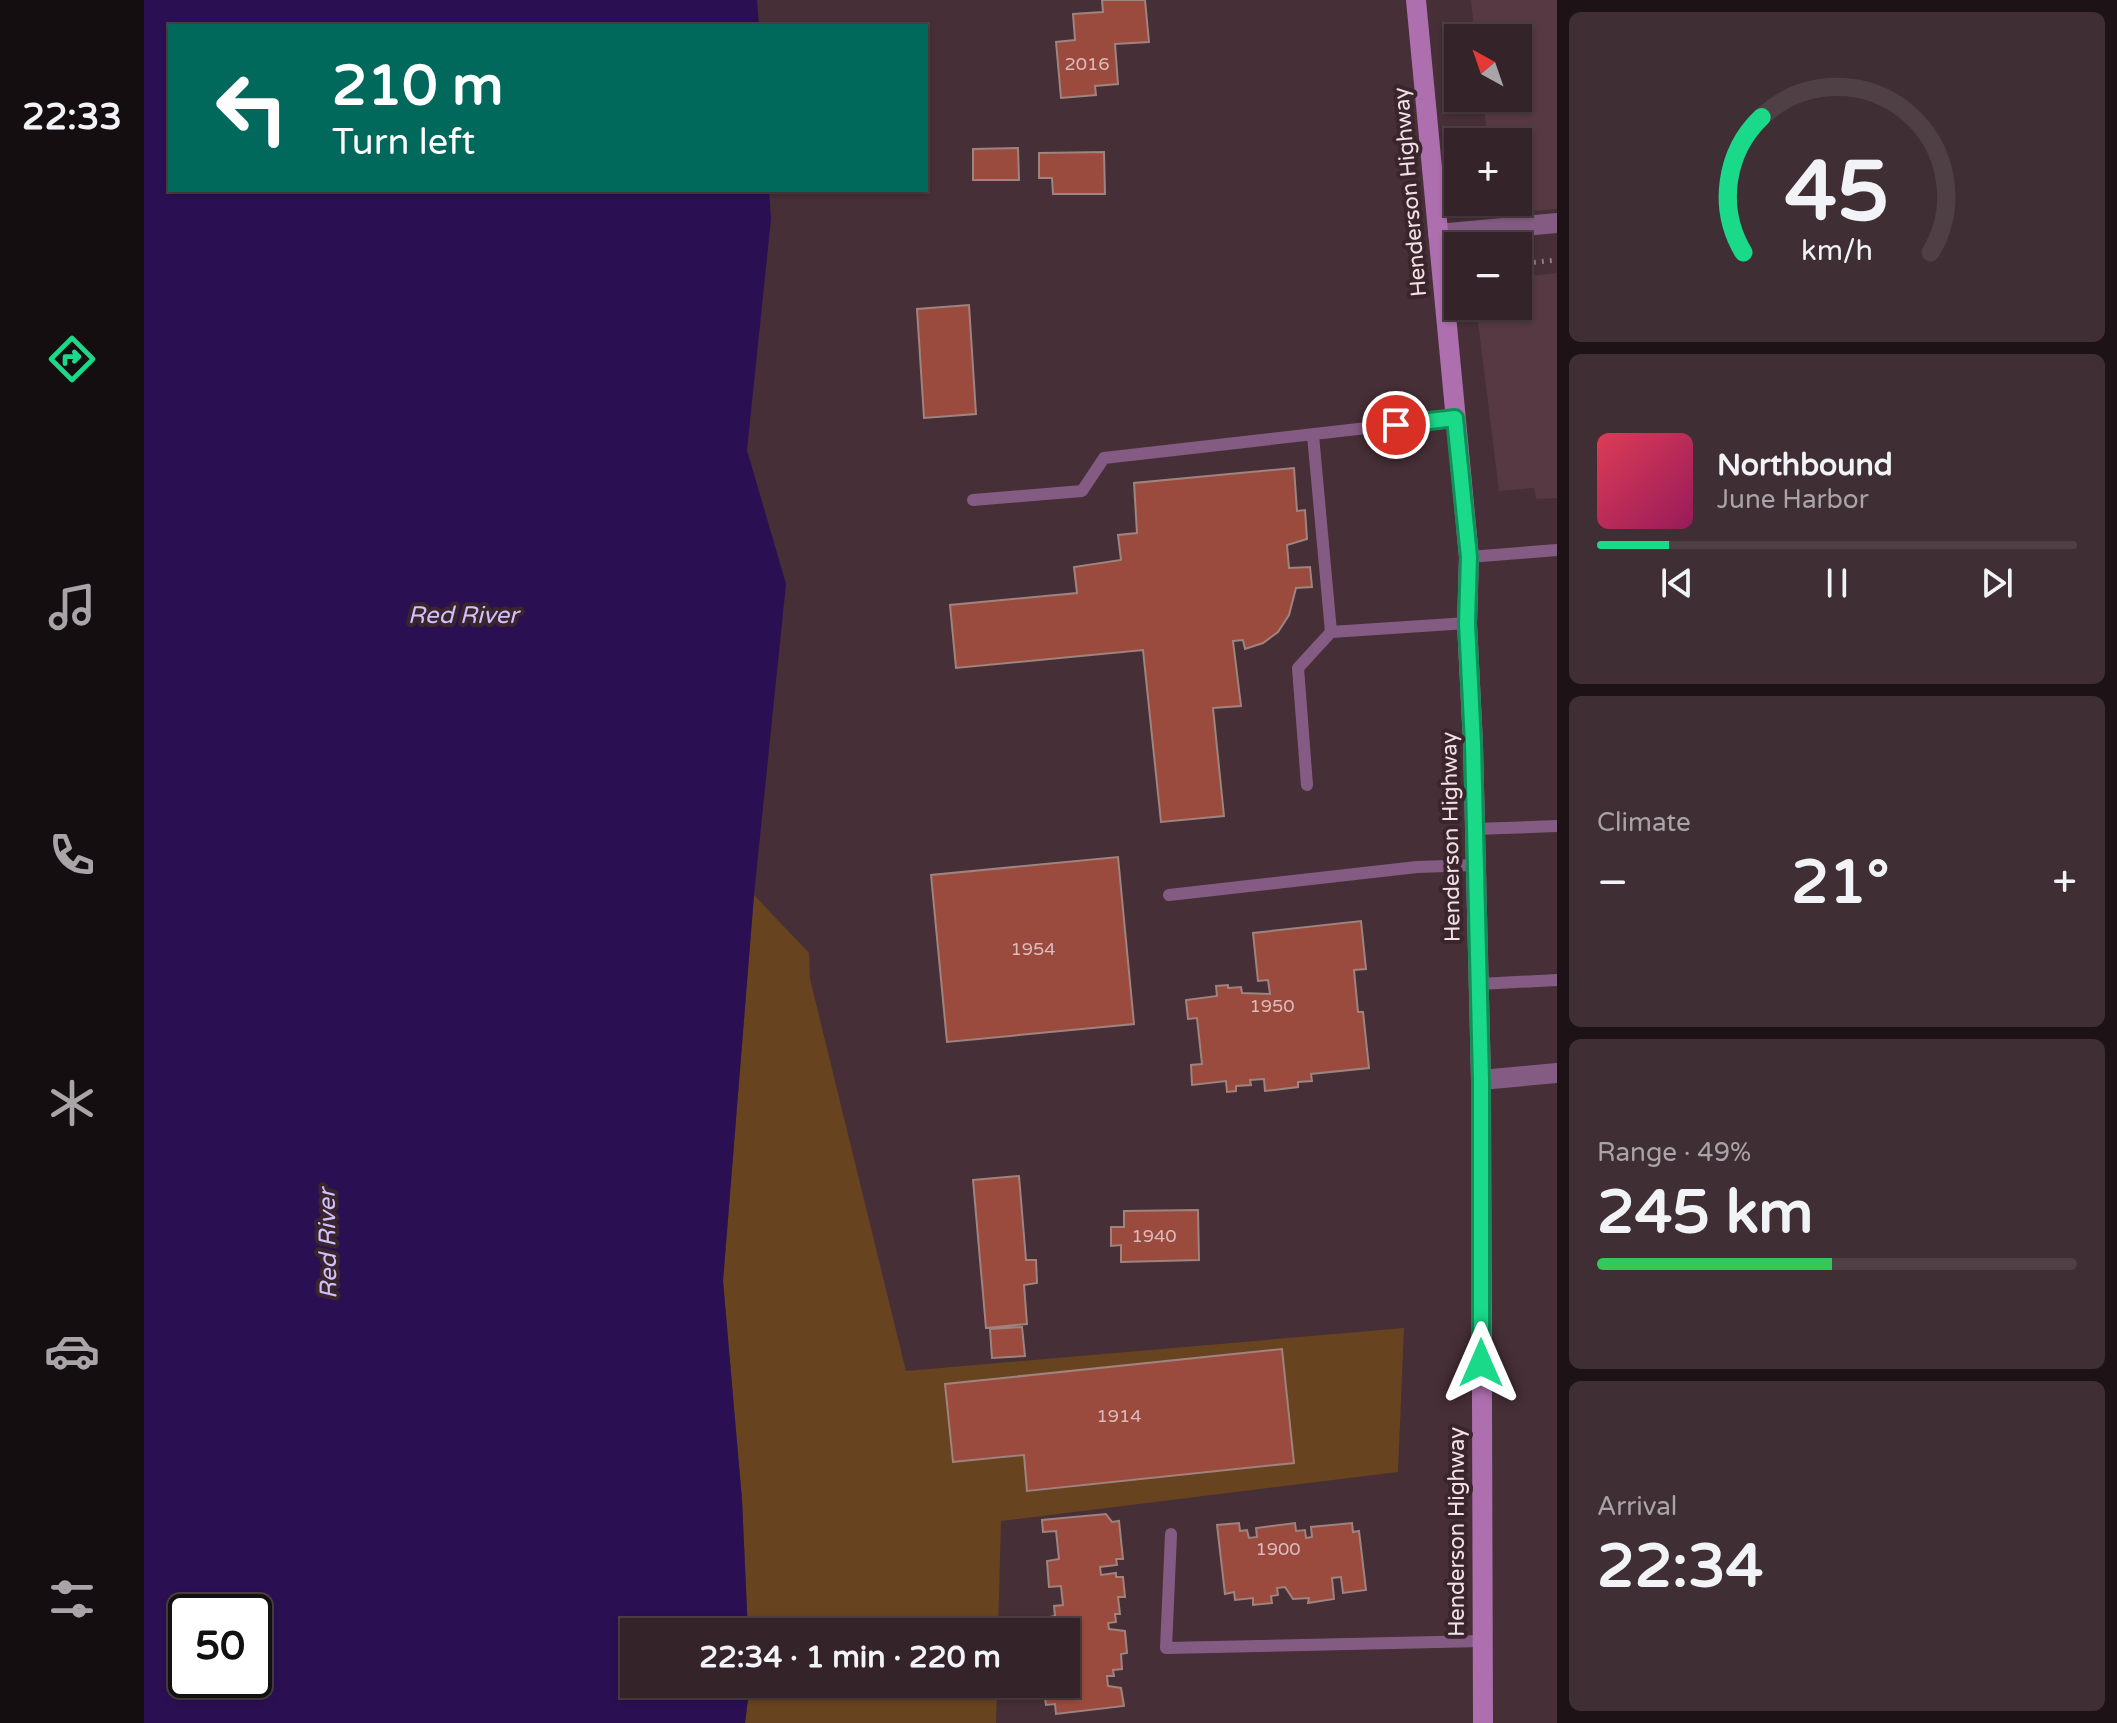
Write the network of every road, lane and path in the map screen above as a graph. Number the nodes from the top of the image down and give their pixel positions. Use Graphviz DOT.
graph roads {
  1 [pos="1416,0"];
  2 [pos="1557,223"];
  3 [pos="1438,234"];
  4 [pos="1557,260"];
  5 [pos="1532,263"];
  6 [pos="1455,418"];
  7 [pos="1313,435"];
  8 [pos="973,500"];
  9 [pos="1557,550"];
  10 [pos="1469,557"];
  11 [pos="1467,623"];
  12 [pos="1331,632"];
  13 [pos="1307,785"];
  14 [pos="1557,826"];
  15 [pos="1475,829"];
  16 [pos="1475,865"];
  17 [pos="1169,895"];
  18 [pos="1557,980"];
  19 [pos="1479,984"];
  20 [pos="1557,1073"];
  21 [pos="1481,1080"];
  22 [pos="1171,1534"];
  23 [pos="1482,1641"];
  24 [pos="1483,1723"];
  1 -- 3 [label="main road, Henderson Highway"];
  2 -- 3 [label="street"];
  3 -- 6 [label="main road, Henderson Highway"];
  4 -- 5 [label="path"];
  6 -- 7 [label="lane"];
  6 -- 10 [label="main road, Henderson Highway"];
  7 -- 8 [label="lane"];
  7 -- 12 [label="lane"];
  9 -- 10 [label="lane"];
  10 -- 11 [label="main road, Henderson Highway"];
  11 -- 12 [label="lane"];
  11 -- 15 [label="main road, Henderson Highway"];
  12 -- 13 [label="lane"];
  14 -- 15 [label="lane"];
  15 -- 16 [label="main road, Henderson Highway"];
  16 -- 17 [label="lane"];
  16 -- 19 [label="main road, Henderson Highway"];
  18 -- 19 [label="lane"];
  19 -- 21 [label="main road, Henderson Highway"];
  20 -- 21 [label="street"];
  21 -- 23 [label="main road, Henderson Highway"];
  22 -- 23 [label="lane"];
  23 -- 24 [label="main road, Henderson Highway"];
}
